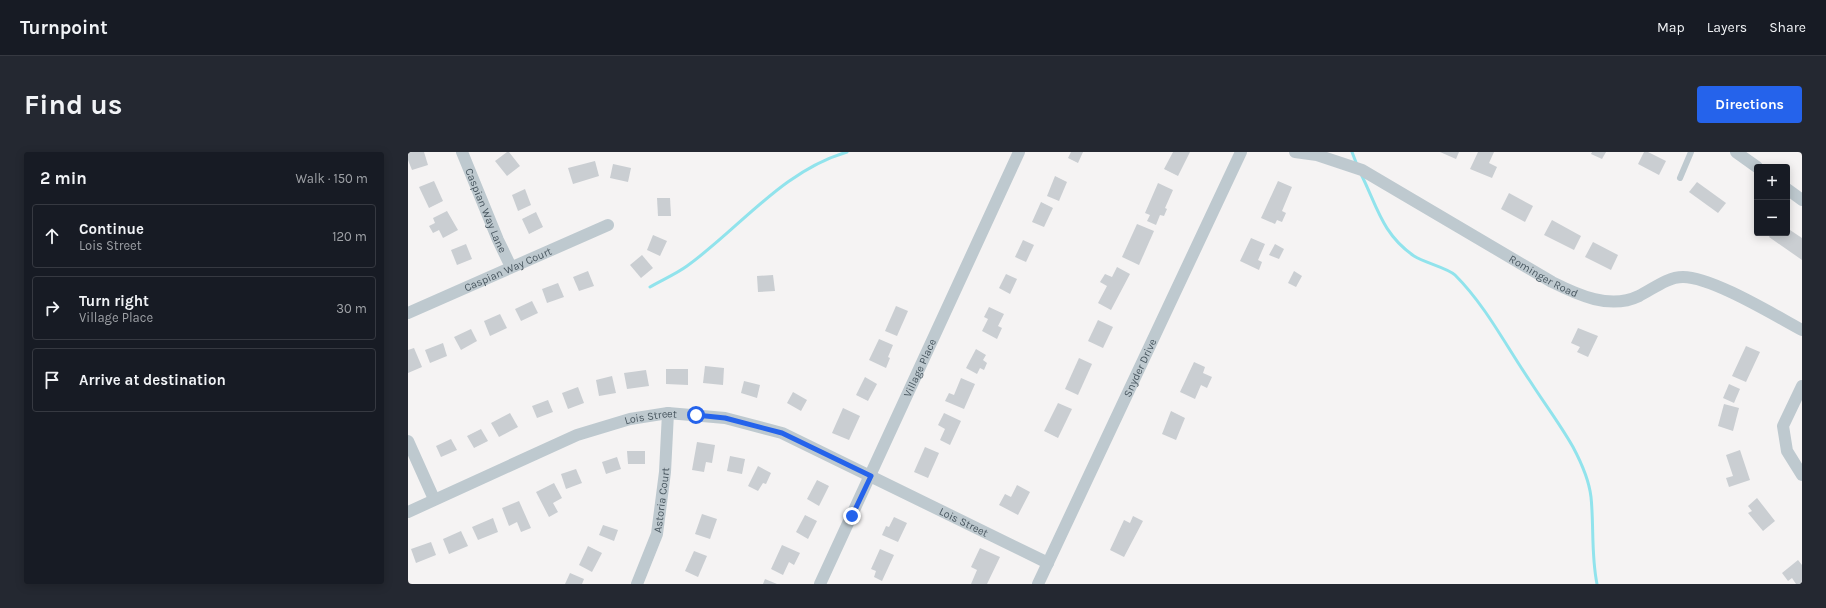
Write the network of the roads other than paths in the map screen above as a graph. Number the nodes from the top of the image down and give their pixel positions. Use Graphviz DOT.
graph roads {
  1 [pos="462,152"];
  2 [pos="1019,152"];
  3 [pos="1241,152"];
  4 [pos="1295,152"];
  5 [pos="1692,152"];
  6 [pos="1736,152"];
  7 [pos="1754,165"];
  8 [pos="1680,178"];
  9 [pos="1790,191"];
  10 [pos="1802,200"];
  11 [pos="608,226"];
  12 [pos="512,267"];
  13 [pos="408,313"];
  14 [pos="1802,330"];
  15 [pos="1802,386"];
  16 [pos="668,413"];
  17 [pos="408,441"];
  18 [pos="1802,475"];
  19 [pos="871,476"];
  20 [pos="434,499"];
  21 [pos="408,512"];
  22 [pos="1048,563"];
  23 [pos="637,584"];
  24 [pos="820,584"];
  25 [pos="1038,584"];
  1 -- 12 [label="street, Caspian Way Lane"];
  2 -- 19 [label="street, Village Place"];
  3 -- 22 [label="street, Snyder Drive"];
  4 -- 14 [label="street, Rominger Road"];
  5 -- 8 [label="lane"];
  6 -- 7 [label="street"];
  9 -- 10 [label="street"];
  11 -- 12 [label="street, Caspian Way Court"];
  12 -- 13 [label="street, Caspian Way Court"];
  15 -- 18 [label="street"];
  16 -- 19 [label="street, Lois Street"];
  16 -- 20 [label="street, Lois Street"];
  16 -- 23 [label="street, Astoria Court"];
  17 -- 20 [label="street"];
  19 -- 22 [label="street, Lois Street"];
  19 -- 24 [label="street, Village Place"];
  20 -- 21 [label="street, Lois Street"];
  22 -- 25 [label="street, Snyder Drive"];
}
